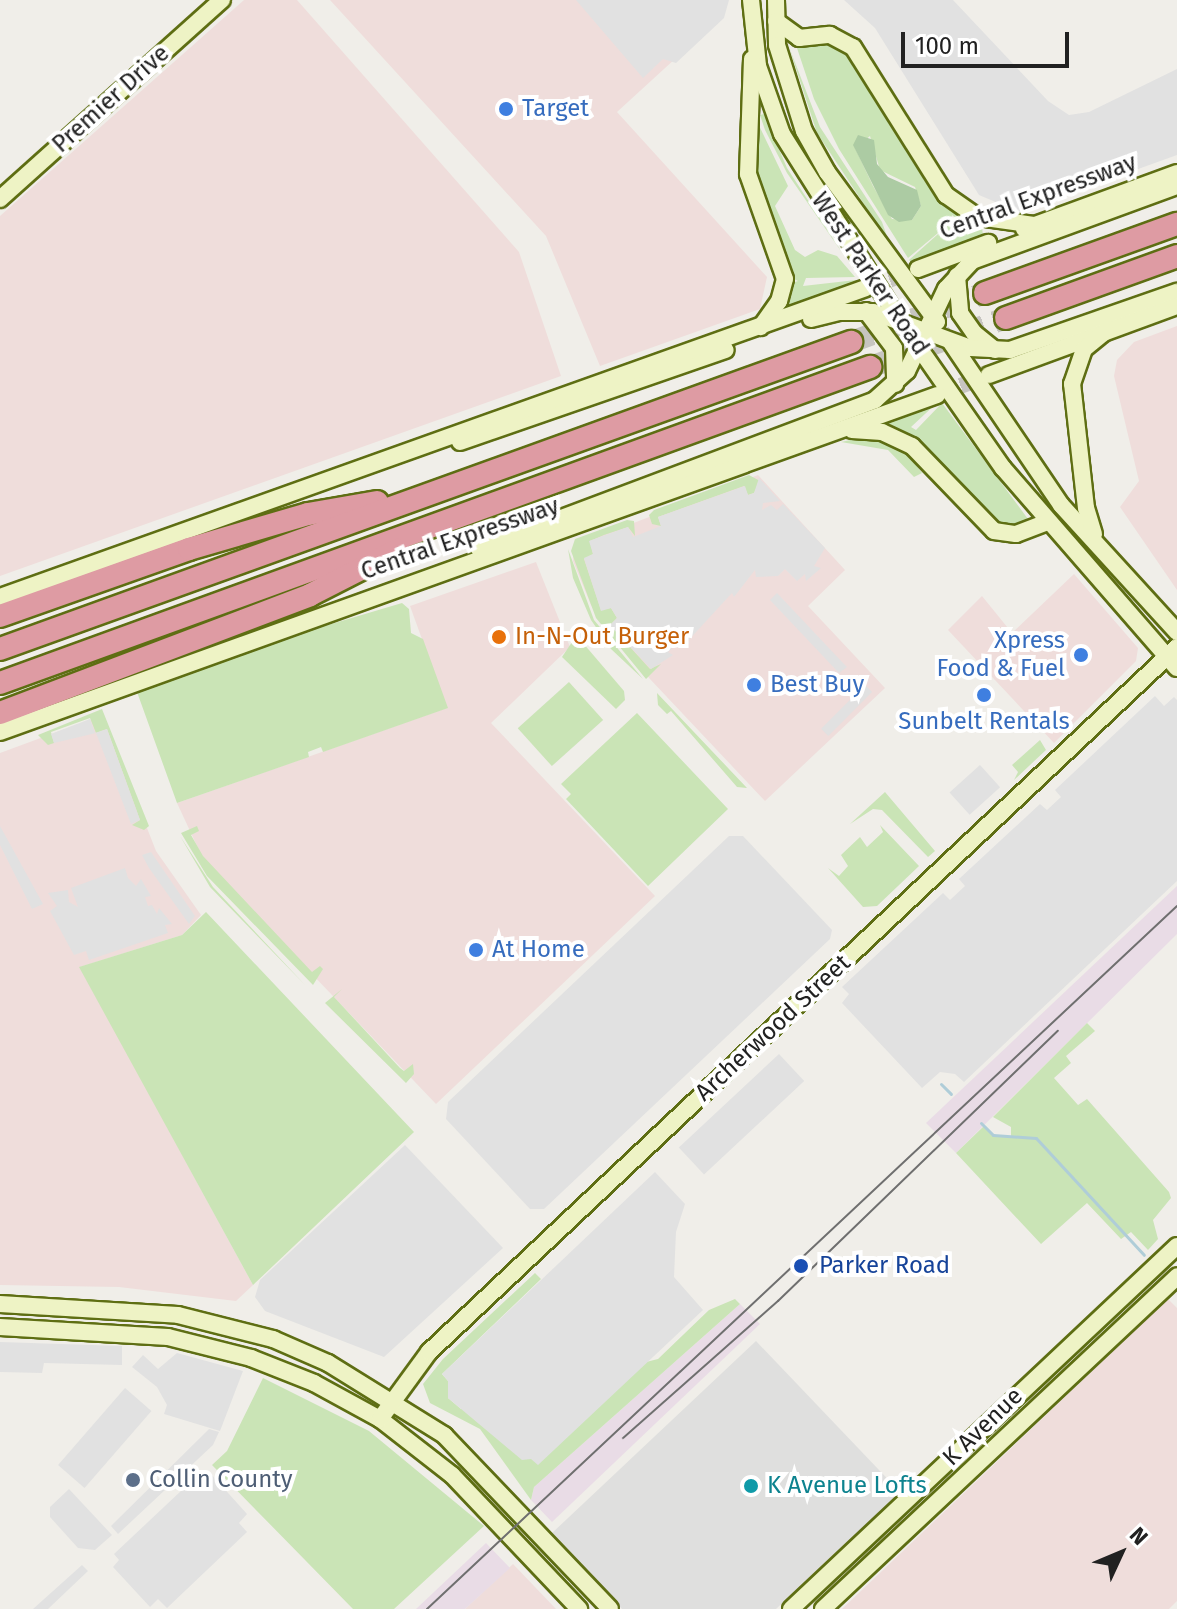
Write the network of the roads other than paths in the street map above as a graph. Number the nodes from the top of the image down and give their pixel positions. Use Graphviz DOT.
graph roads {
  1 [pos="222,0"];
  2 [pos="751,0"];
  3 [pos="776,0"];
  4 [pos="776,21"];
  5 [pos="752,37"];
  6 [pos="1177,173"];
  7 [pos="1177,186"];
  8 [pos="0,199"];
  9 [pos="1177,224"];
  10 [pos="1035,225"];
  11 [pos="1177,256"];
  12 [pos="918,269"];
  13 [pos="958,274"];
  14 [pos="866,288"];
  15 [pos="1177,292"];
  16 [pos="985,293"];
  17 [pos="1177,306"];
  18 [pos="866,311"];
  19 [pos="1006,318"];
  20 [pos="900,321"];
  21 [pos="930,323"];
  22 [pos="761,327"];
  23 [pos="1106,331"];
  24 [pos="950,340"];
  25 [pos="851,342"];
  26 [pos="919,347"];
  27 [pos="996,351"];
  28 [pos="870,367"];
  29 [pos="989,375"];
  30 [pos="895,386"];
  31 [pos="937,395"];
  32 [pos="838,430"];
  33 [pos="355,473"];
  34 [pos="434,492"];
  35 [pos="453,519"];
  36 [pos="1047,522"];
  37 [pos="1102,551"];
  38 [pos="393,590"];
  39 [pos="0,597"];
  40 [pos="0,616"];
  41 [pos="1177,632"];
  42 [pos="0,649"];
  43 [pos="1174,657"];
  44 [pos="0,683"];
  45 [pos="0,713"];
  46 [pos="0,732"];
  47 [pos="1177,1246"];
  48 [pos="1177,1276"];
  49 [pos="1131,1289"];
  50 [pos="0,1304"];
  51 [pos="1147,1305"];
  52 [pos="143,1310"];
  53 [pos="0,1327"];
  54 [pos="139,1333"];
  55 [pos="1022,1390"];
  56 [pos="393,1400"];
  57 [pos="1037,1407"];
  58 [pos="380,1419"];
  59 [pos="894,1513"];
  60 [pos="910,1529"];
  61 [pos="605,1607"];
  62 [pos="579,1609"];
  63 [pos="791,1609"];
  64 [pos="823,1609"];
  1 -- 8 [label="main road, Premier Drive"];
  2 -- 5 [label="main road, West Parker Road"];
  3 -- 4 [label="main road, West Parker Road"];
  4 -- 10 [label="main road"];
  4 -- 21 [label="main road, West Parker Road"];
  5 -- 20 [label="main road, West Parker Road"];
  5 -- 22 [label="main road"];
  6 -- 10 [label="main road, Central Expressway"];
  7 -- 13 [label="main road"];
  9 -- 16 [label="highway"];
  10 -- 12 [label="main road, Central Expressway"];
  11 -- 19 [label="highway"];
  13 -- 21 [label="main road"];
  13 -- 27 [label="main road"];
  14 -- 22 [label="main road"];
  15 -- 27 [label="main road"];
  17 -- 23 [label="main road"];
  18 -- 20 [label="main road"];
  18 -- 30 [label="main road"];
  18 -- 33 [label="main road"];
  20 -- 21 [label="main road"];
  20 -- 26 [label="main road, West Parker Road"];
  21 -- 24 [label="main road, West Parker Road"];
  21 -- 26 [label="main road"];
  22 -- 33 [label="main road"];
  23 -- 29 [label="main road"];
  23 -- 37 [label="main road"];
  24 -- 27 [label="main road"];
  24 -- 37 [label="main road, West Parker Road"];
  25 -- 34 [label="highway"];
  26 -- 30 [label="main road"];
  26 -- 36 [label="main road, West Parker Road"];
  28 -- 35 [label="highway, Central Expressway"];
  30 -- 38 [label="main road"];
  31 -- 32 [label="main road, Central Expressway"];
  32 -- 36 [label="main road"];
  32 -- 38 [label="main road, Central Expressway"];
  33 -- 39 [label="main road"];
  34 -- 40 [label="highway"];
  34 -- 42 [label="highway"];
  35 -- 44 [label="highway, Central Expressway"];
  35 -- 45 [label="highway"];
  36 -- 43 [label="main road, West Parker Road"];
  37 -- 41 [label="main road, West Parker Road"];
  38 -- 46 [label="main road, Central Expressway"];
  43 -- 56 [label="main road, Archerwood Street"];
  47 -- 49 [label="main road, K Avenue"];
  48 -- 51 [label="main road, K Avenue"];
  49 -- 51 [label="main road"];
  49 -- 55 [label="main road, K Avenue"];
  50 -- 52 [label="main road"];
  51 -- 57 [label="main road, K Avenue"];
  52 -- 54 [label="main road"];
  52 -- 56 [label="main road"];
  53 -- 54 [label="main road"];
  54 -- 58 [label="main road"];
  55 -- 57 [label="main road"];
  55 -- 59 [label="main road, K Avenue"];
  56 -- 58 [label="main road, Archerwood Street"];
  56 -- 61 [label="main road"];
  57 -- 60 [label="main road, K Avenue"];
  58 -- 62 [label="main road"];
  59 -- 60 [label="main road"];
  59 -- 63 [label="main road, K Avenue"];
  60 -- 64 [label="main road, K Avenue"];
}
